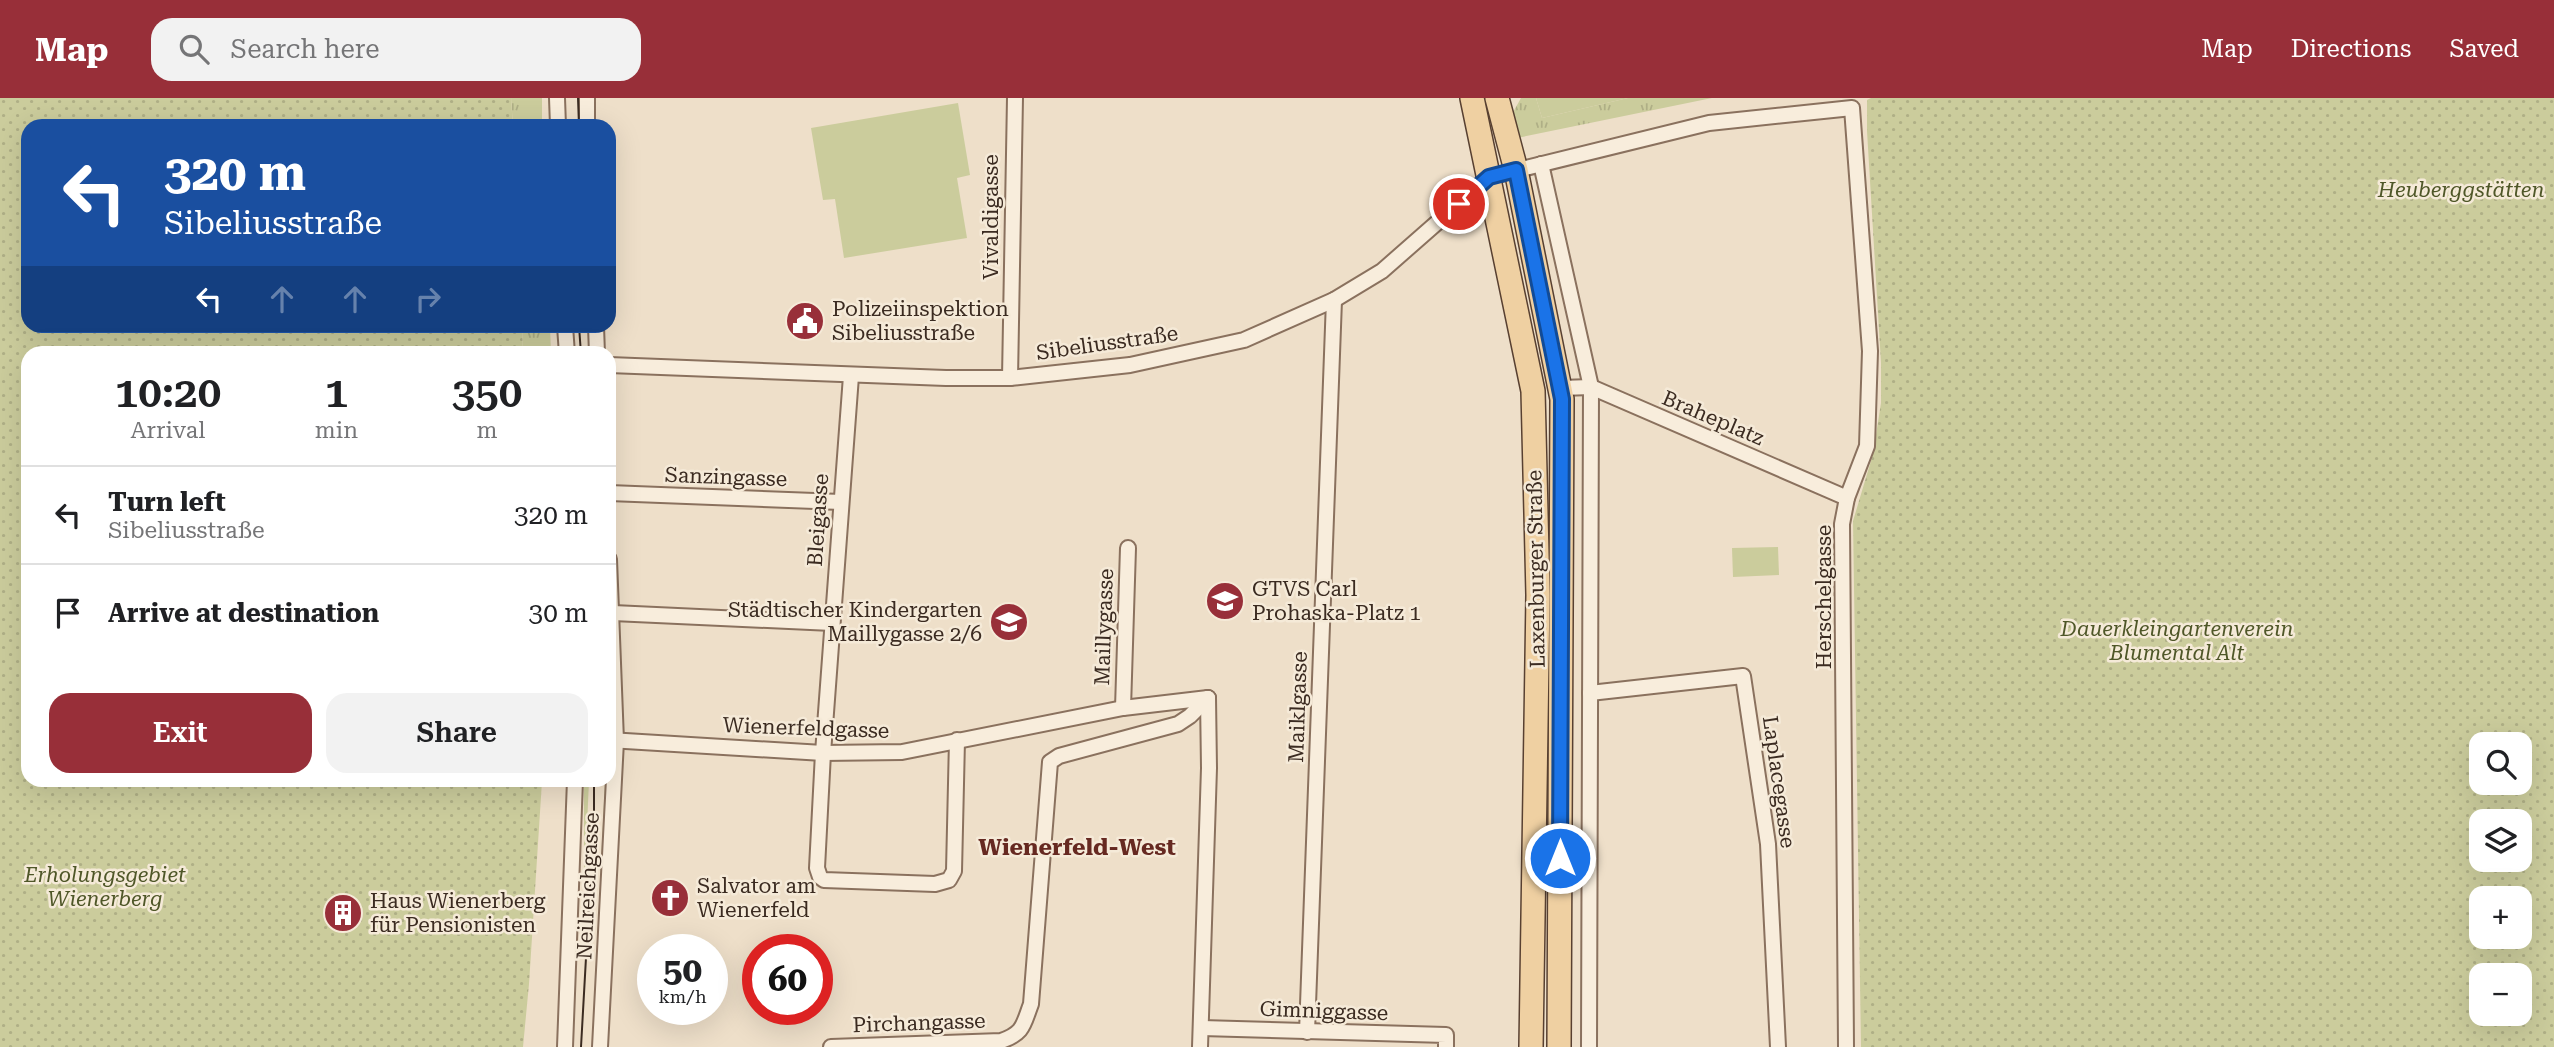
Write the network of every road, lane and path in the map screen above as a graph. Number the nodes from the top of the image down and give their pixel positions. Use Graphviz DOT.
graph roads {
  1 [pos="557,98"];
  2 [pos="587,98"];
  3 [pos="1014,98"];
  4 [pos="1472,98"];
  5 [pos="1503,103"];
  6 [pos="1852,108"];
  7 [pos="558,119"];
  8 [pos="587,119"];
  9 [pos="1541,164"];
  10 [pos="1516,170"];
  11 [pos="1489,177"];
  12 [pos="1334,300"];
  13 [pos="616,365"];
  14 [pos="851,376"];
  15 [pos="1010,378"];
  16 [pos="1591,387"];
  17 [pos="1561,388"];
  18 [pos="616,493"];
  19 [pos="1847,498"];
  20 [pos="841,502"];
  21 [pos="1128,548"];
  22 [pos="616,613"];
  23 [pos="832,623"];
  24 [pos="1590,693"];
  25 [pos="1208,698"];
  26 [pos="1123,708"];
  27 [pos="616,740"];
  28 [pos="957,740"];
  29 [pos="823,753"];
  30 [pos="575,787"];
  31 [pos="611,787"];
  32 [pos="1202,1028"];
  33 [pos="1307,1032"];
  34 [pos="1446,1041"];
  35 [pos="565,1047"];
  36 [pos="600,1047"];
  37 [pos="831,1047"];
  38 [pos="1200,1047"];
  39 [pos="1531,1047"];
  40 [pos="1559,1047"];
  41 [pos="1589,1047"];
  42 [pos="1778,1047"];
  43 [pos="1846,1047"];
  1 -- 7 [label="street"];
  2 -- 8 [label="street"];
  3 -- 15 [label="street, Vivaldigasse"];
  4 -- 11 [label="main road, Laxenburger Straße"];
  5 -- 10 [label="main road, Laxenburger Straße"];
  6 -- 9 [label="street, Sibeliusstraße"];
  6 -- 19 [label="street, Herschelgasse"];
  9 -- 10 [label="street, Sibeliusstraße"];
  9 -- 16 [label="street"];
  10 -- 11 [label="street, Sibeliusstraße"];
  10 -- 17 [label="main road, Laxenburger Straße"];
  11 -- 12 [label="street, Sibeliusstraße"];
  11 -- 39 [label="main road, Laxenburger Straße"];
  12 -- 15 [label="street, Sibeliusstraße"];
  12 -- 33 [label="street, Maiklgasse"];
  13 -- 14 [label="street, Sibeliusstraße"];
  14 -- 15 [label="street, Sibeliusstraße"];
  14 -- 20 [label="street, Bleigasse"];
  16 -- 17 [label="street, Braheplatz"];
  16 -- 19 [label="street, Braheplatz"];
  16 -- 24 [label="street"];
  17 -- 40 [label="main road, Laxenburger Straße"];
  18 -- 20 [label="street, Sanzingasse"];
  19 -- 43 [label="street, Herschelgasse"];
  20 -- 23 [label="street, Bleigasse"];
  21 -- 26 [label="street, Maillygasse"];
  22 -- 23 [label="street"];
  23 -- 29 [label="street, Bleigasse"];
  24 -- 41 [label="street"];
  24 -- 42 [label="street, Laplacegasse"];
  25 -- 26 [label="street, Wienerfeldgasse"];
  25 -- 32 [label="street"];
  25 -- 37 [label="street, Pirchangasse"];
  26 -- 28 [label="street, Wienerfeldgasse"];
  27 -- 29 [label="street, Wienerfeldgasse"];
  28 -- 29 [label="street, Wienerfeldgasse"];
  28 -- 29 [label="street, Bleigasse"];
  30 -- 35 [label="street, Neilreichgasse"];
  31 -- 36 [label="street, Neilreichgasse"];
  32 -- 33 [label="street, Gimniggasse"];
  32 -- 38 [label="street"];
  33 -- 34 [label="street, Gimniggasse"];
}
